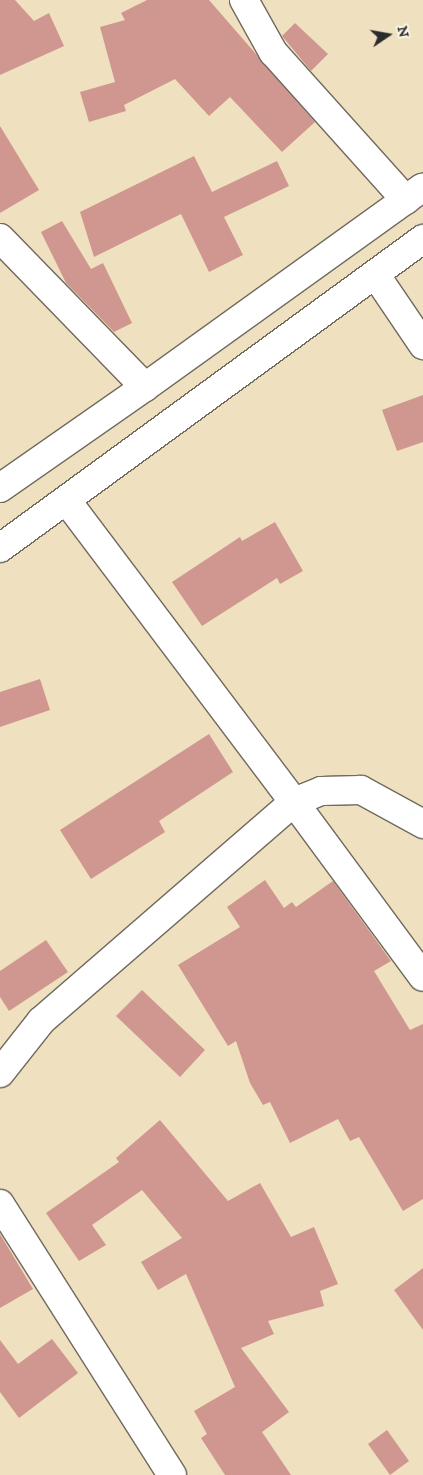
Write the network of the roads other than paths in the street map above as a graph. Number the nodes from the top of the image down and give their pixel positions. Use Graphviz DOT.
graph roads {
  1 [pos="244,0"];
  2 [pos="414,193"];
  3 [pos="0,238"];
  4 [pos="423,239"];
  5 [pos="375,274"];
  6 [pos="423,345"];
  7 [pos="145,387"];
  8 [pos="0,488"];
  9 [pos="67,501"];
  10 [pos="0,548"];
  11 [pos="294,802"];
  12 [pos="423,824"];
  13 [pos="423,977"];
  14 [pos="0,1073"];
  15 [pos="0,1204"];
  16 [pos="172,1475"];
  1 -- 2 [label="street"];
  2 -- 7 [label="street"];
  3 -- 7 [label="street"];
  4 -- 5 [label="street"];
  5 -- 6 [label="street"];
  5 -- 9 [label="street"];
  7 -- 8 [label="street"];
  9 -- 10 [label="street"];
  9 -- 11 [label="street"];
  11 -- 12 [label="street"];
  11 -- 13 [label="street"];
  11 -- 14 [label="street"];
  15 -- 16 [label="street"];
}
